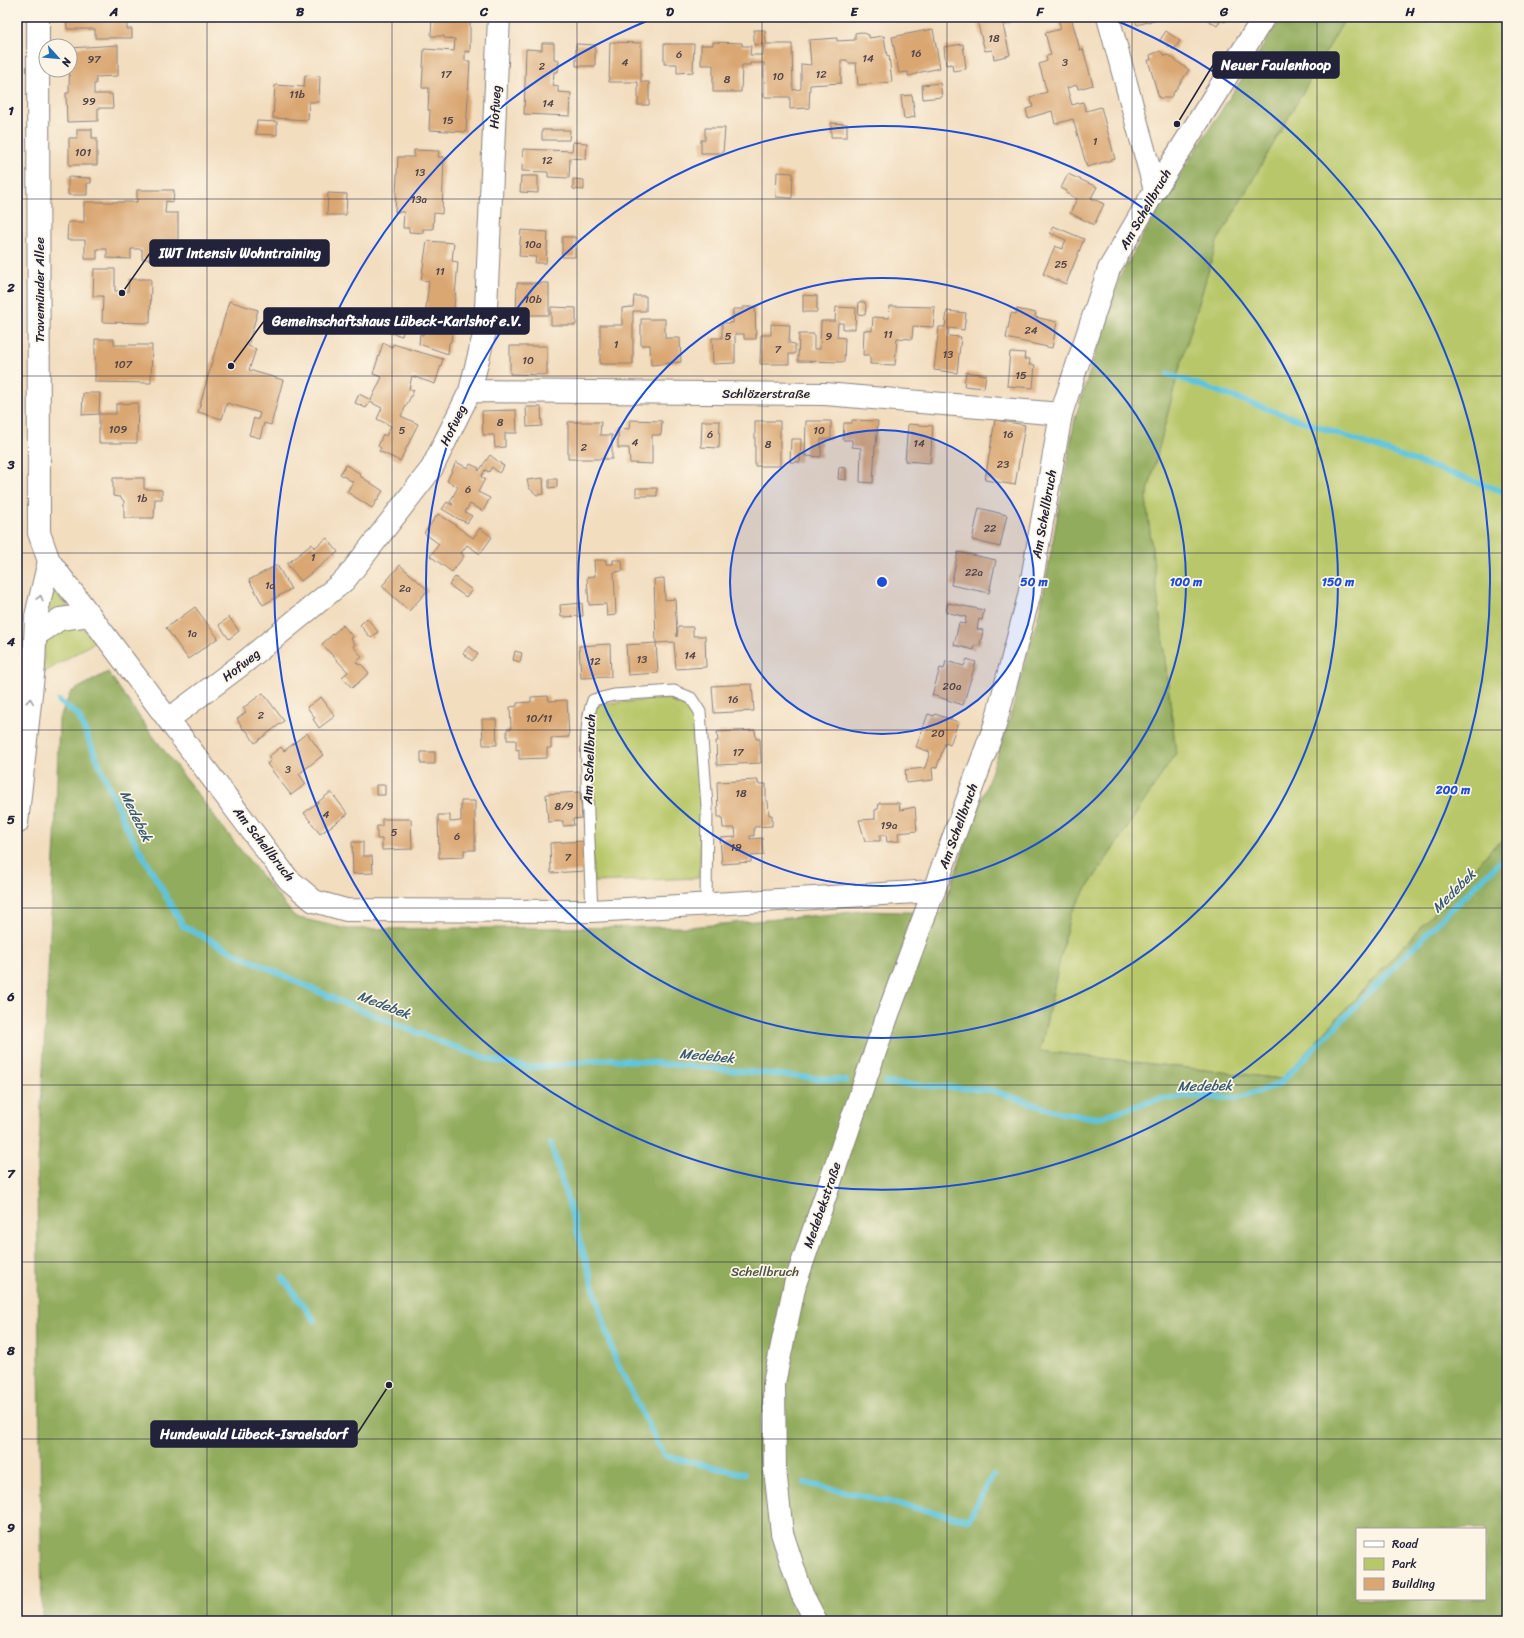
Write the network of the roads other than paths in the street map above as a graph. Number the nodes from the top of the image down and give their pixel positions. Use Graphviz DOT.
graph roads {
  1 [pos="38,17"];
  2 [pos="499,17"];
  3 [pos="1108,17"];
  4 [pos="1264,17"];
  5 [pos="1155,190"];
  6 [pos="470,391"];
  7 [pos="1062,414"];
  8 [pos="50,561"];
  9 [pos="90,615"];
  10 [pos="36,635"];
  11 [pos="169,719"];
  12 [pos="17,823"];
  13 [pos="934,891"];
  14 [pos="706,904"];
  15 [pos="592,911"];
  16 [pos="816,1621"];
  1 -- 8 [label="main road, Travemünder Allee"];
  2 -- 6 [label="main road, Hofweg"];
  3 -- 5 [label="main road"];
  4 -- 5 [label="main road, Am Schellbruch"];
  5 -- 7 [label="main road, Am Schellbruch"];
  6 -- 7 [label="main road, Schlözerstraße"];
  6 -- 11 [label="main road, Hofweg"];
  7 -- 13 [label="main road, Am Schellbruch"];
  8 -- 9 [label="main road, Am Schellbruch"];
  10 -- 8 [label="main road, one-way"];
  9 -- 10 [label="main road"];
  9 -- 11 [label="main road, Am Schellbruch"];
  12 -- 10 [label="main road, one-way"];
  11 -- 15 [label="main road, Am Schellbruch"];
  13 -- 14 [label="main road, Am Schellbruch"];
  13 -- 16 [label="main road, Medebekstraße"];
  14 -- 15 [label="main road, Am Schellbruch"];
  14 -- 15 [label="lane, Am Schellbruch"];
}
